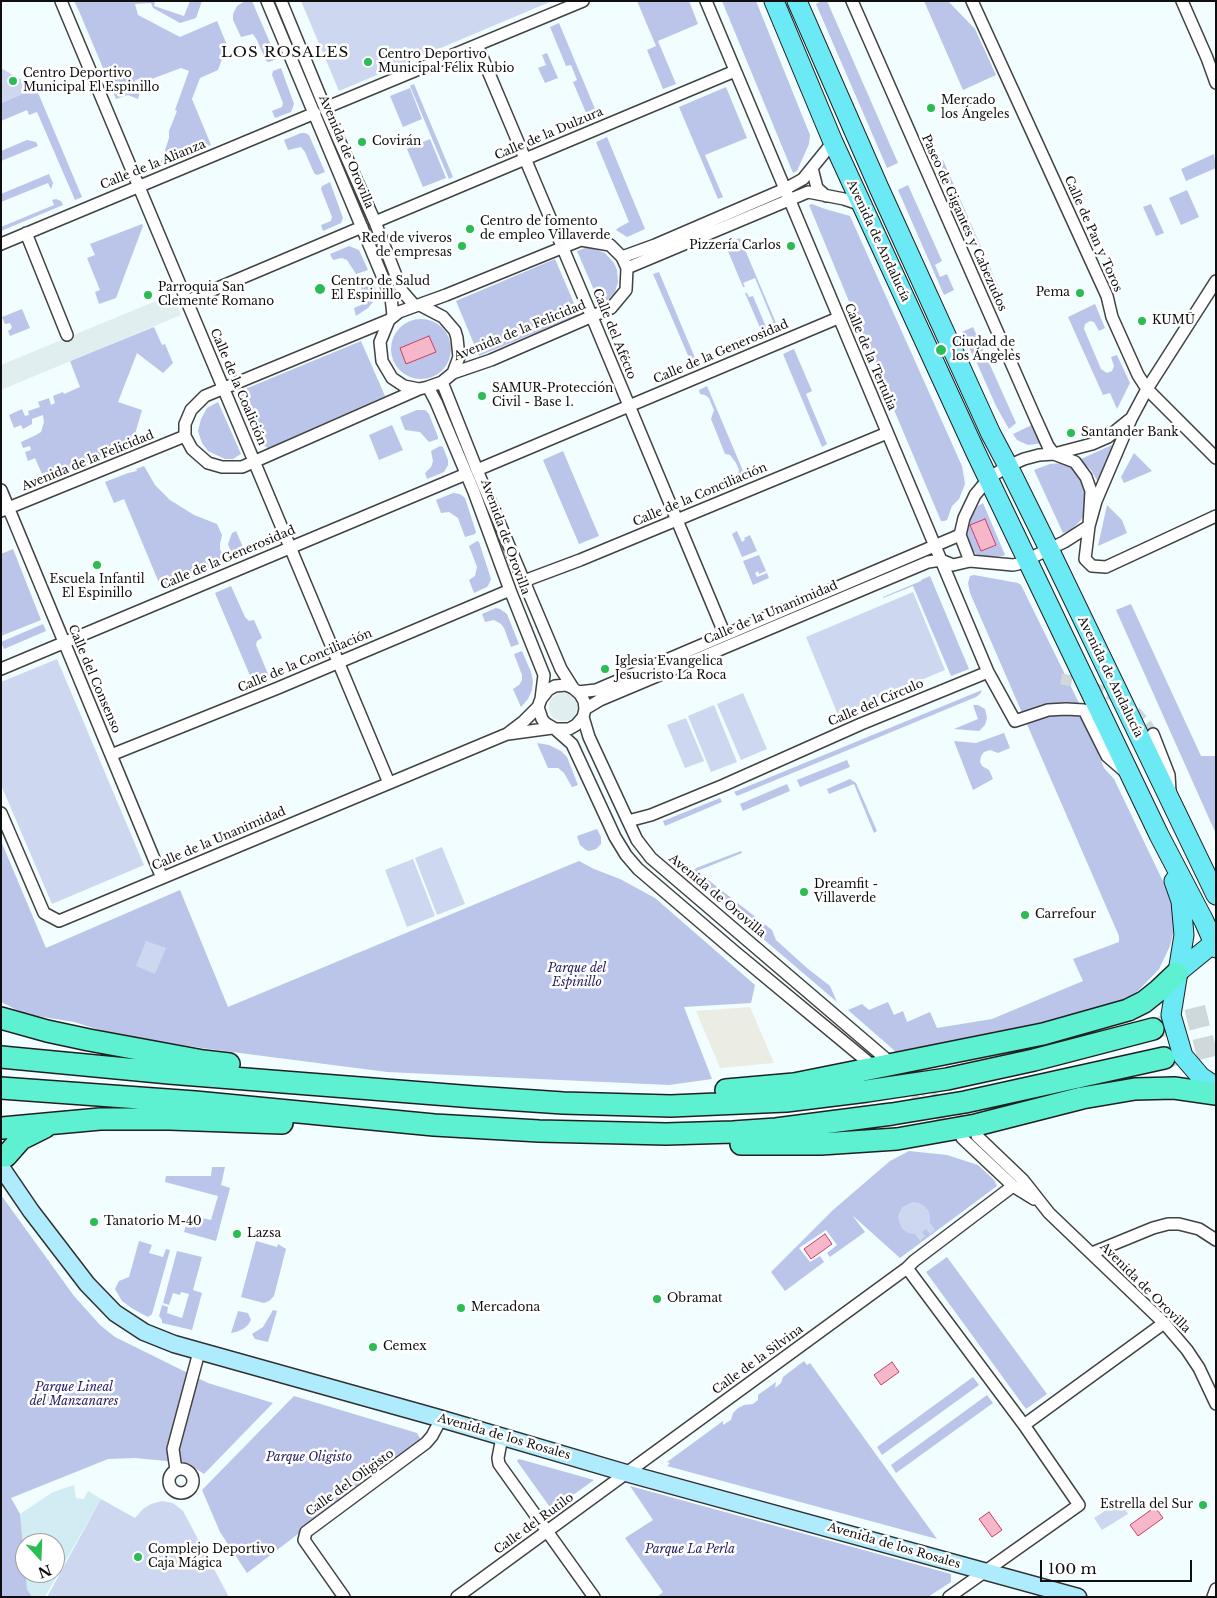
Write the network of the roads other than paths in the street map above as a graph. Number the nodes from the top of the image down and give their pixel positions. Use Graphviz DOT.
graph roads {
  1 [pos="61,1"];
  2 [pos="267,1"];
  3 [pos="281,1"];
  4 [pos="583,1"];
  5 [pos="706,1"];
  6 [pos="774,1"];
  7 [pos="797,1"];
  8 [pos="852,1"];
  9 [pos="972,1"];
  10 [pos="1182,1"];
  11 [pos="477,45"];
  12 [pos="735,71"];
  13 [pos="1216,83"];
  14 [pos="320,111"];
  15 [pos="833,142"];
  16 [pos="525,158"];
  17 [pos="812,168"];
  18 [pos="139,186"];
  19 [pos="787,194"];
  20 [pos="826,196"];
  21 [pos="862,205"];
  22 [pos="375,222"];
  23 [pos="362,227"];
  24 [pos="26,233"];
  25 [pos="1,244"];
  26 [pos="562,247"];
  27 [pos="622,257"];
  28 [pos="627,268"];
  29 [pos="1216,281"];
  30 [pos="187,301"];
  31 [pos="418,306"];
  32 [pos="592,317"];
  33 [pos="391,318"];
  34 [pos="838,318"];
  35 [pos="68,335"];
  36 [pos="453,373"];
  37 [pos="442,382"];
  38 [pos="224,388"];
  39 [pos="424,388"];
  40 [pos="1147,389"];
  41 [pos="628,406"];
  42 [pos="1131,419"];
  43 [pos="887,432"];
  44 [pos="185,436"];
  45 [pos="1054,454"];
  46 [pos="1214,454"];
  47 [pos="254,460"];
  48 [pos="1008,466"];
  49 [pos="472,472"];
  50 [pos="989,478"];
  51 [pos="1,490"];
  52 [pos="5,510"];
  53 [pos="1216,516"];
  54 [pos="676,519"];
  55 [pos="1089,526"];
  56 [pos="960,535"];
  57 [pos="935,546"];
  58 [pos="291,547"];
  59 [pos="1049,550"];
  60 [pos="941,560"];
  61 [pos="1027,560"];
  62 [pos="970,561"];
  63 [pos="524,582"];
  64 [pos="510,590"];
  65 [pos="725,635"];
  66 [pos="64,643"];
  67 [pos="338,662"];
  68 [pos="1,669"];
  69 [pos="988,672"];
  70 [pos="576,690"];
  71 [pos="931,701"];
  72 [pos="540,703"];
  73 [pos="584,713"];
  74 [pos="1015,721"];
  75 [pos="554,728"];
  76 [pos="507,734"];
  77 [pos="1153,734"];
  78 [pos="111,755"];
  79 [pos="775,761"];
  80 [pos="1131,777"];
  81 [pos="390,783"];
  82 [pos="1171,805"];
  83 [pos="1,813"];
  84 [pos="628,821"];
  85 [pos="1159,835"];
  86 [pos="1199,860"];
  87 [pos="1216,873"];
  88 [pos="162,878"];
  89 [pos="1216,896"];
  90 [pos="1215,944"];
  91 [pos="1177,972"];
  92 [pos="1,1018"];
  93 [pos="1153,1029"];
  94 [pos="1,1058"];
  95 [pos="885,1058"];
  96 [pos="1164,1058"];
  97 [pos="868,1062"];
  98 [pos="1216,1087"];
  99 [pos="1,1088"];
  100 [pos="1205,1093"];
  101 [pos="474,1098"];
  102 [pos="1216,1101"];
  103 [pos="563,1104"];
  104 [pos="59,1123"];
  105 [pos="434,1125"];
  106 [pos="1,1127"];
  107 [pos="539,1131"];
  108 [pos="978,1136"];
  109 [pos="962,1138"];
  110 [pos="4,1168"];
  111 [pos="1013,1186"];
  112 [pos="1040,1203"];
  113 [pos="1216,1240"];
  114 [pos="1092,1253"];
  115 [pos="907,1268"];
  116 [pos="1164,1323"];
  117 [pos="198,1352"];
  118 [pos="1216,1404"];
  119 [pos="441,1419"];
  120 [pos="1024,1425"];
  121 [pos="502,1437"];
  122 [pos="176,1470"];
  123 [pos="626,1473"];
  124 [pos="547,1532"];
  125 [pos="986,1571"];
  126 [pos="1216,1588"];
  127 [pos="344,1597"];
  128 [pos="457,1597"];
  129 [pos="594,1597"];
  130 [pos="949,1597"];
  131 [pos="1078,1597"];
  132 [pos="1213,1597"];
  1 -- 18 [label="street, Calle de la Coalición"];
  2 -- 14 [label="street, Avenida de Orovilla"];
  3 -- 14 [label="street, Avenida de Orovilla"];
  4 -- 11 [label="street, Calle de la Alianza"];
  5 -- 12 [label="street, Calle de la Tertulia"];
  6 -- 15 [label="main road, Avenida de Andalucía"];
  7 -- 48 [label="main road, Avenida de Andalucía"];
  8 -- 45 [label="street, Paseo de Gigantes y Cabezudos"];
  9 -- 40 [label="street, Calle de Pan y Toros"];
  10 -- 13 [label="street"];
  11 -- 14 [label="street, Calle de la Alianza"];
  11 -- 16 [label="street, Calle del Afécto"];
  12 -- 16 [label="street, Calle de la Dulzura"];
  12 -- 19 [label="street, Calle de la Tertulia"];
  14 -- 18 [label="street, Calle de la Alianza"];
  14 -- 22 [label="street, Avenida de Orovilla"];
  14 -- 23 [label="street, Avenida de Orovilla"];
  15 -- 17 [label="street"];
  15 -- 21 [label="main road, Avenida de Andalucía"];
  16 -- 22 [label="street, Calle de la Dulzura"];
  16 -- 26 [label="street, Calle del Afécto"];
  17 -- 19 [label="street"];
  17 -- 20 [label="street"];
  18 -- 24 [label="street, Calle de la Alianza"];
  18 -- 30 [label="street, Calle de la Coalición"];
  19 -- 20 [label="street"];
  19 -- 27 [label="street"];
  19 -- 28 [label="street"];
  19 -- 34 [label="street, Calle de la Tertulia"];
  20 -- 21 [label="street"];
  21 -- 50 [label="main road, Avenida de Andalucía"];
  22 -- 31 [label="street, Avenida de Orovilla"];
  23 -- 30 [label="street"];
  23 -- 33 [label="street, Avenida de Orovilla"];
  24 -- 25 [label="street, Calle de la Alianza"];
  24 -- 35 [label="street"];
  26 -- 27 [label="street"];
  26 -- 31 [label="street"];
  26 -- 32 [label="street, Calle del Afécto"];
  27 -- 28 [label="street"];
  28 -- 32 [label="street, Avenida de la Felicidad"];
  29 -- 40 [label="street"];
  30 -- 38 [label="street, Calle de la Coalición"];
  31 -- 33 [label="street"];
  31 -- 36 [label="street"];
  32 -- 36 [label="street, Avenida de la Felicidad"];
  32 -- 41 [label="street, Calle del Afécto"];
  33 -- 38 [label="street"];
  33 -- 39 [label="street"];
  34 -- 41 [label="street, Calle de la Generosidad"];
  34 -- 43 [label="street, Calle de la Tertulia"];
  36 -- 37 [label="street"];
  37 -- 39 [label="street"];
  37 -- 49 [label="street, Avenida de Orovilla"];
  38 -- 44 [label="street"];
  38 -- 47 [label="street, Calle de la Coalición"];
  39 -- 47 [label="street"];
  39 -- 49 [label="street, Avenida de Orovilla"];
  40 -- 42 [label="street"];
  40 -- 46 [label="street, Calle de Pan y Toros"];
  41 -- 49 [label="street, Calle de la Generosidad"];
  41 -- 54 [label="street, Calle del Afécto"];
  42 -- 45 [label="street"];
  42 -- 55 [label="street"];
  43 -- 54 [label="street, Calle de la Conciliación"];
  43 -- 57 [label="street, Calle de la Tertulia"];
  44 -- 47 [label="street"];
  44 -- 52 [label="street, Avenida de la Felicidad"];
  45 -- 48 [label="street"];
  45 -- 55 [label="street"];
  47 -- 58 [label="street, Calle de la Coalición"];
  48 -- 50 [label="street"];
  48 -- 59 [label="main road, Avenida de Andalucía"];
  49 -- 58 [label="street, Calle de la Generosidad"];
  49 -- 63 [label="street, Avenida de Orovilla"];
  49 -- 64 [label="street, Avenida de Orovilla"];
  50 -- 56 [label="street"];
  50 -- 61 [label="main road, Avenida de Andalucía"];
  51 -- 52 [label="street, Calle del Consenso"];
  52 -- 66 [label="street, Calle del Consenso"];
  53 -- 55 [label="street"];
  54 -- 63 [label="street, Calle de la Conciliación"];
  54 -- 65 [label="street, Calle del Afécto"];
  55 -- 59 [label="street"];
  56 -- 57 [label="street, Calle de la Unanimidad"];
  56 -- 62 [label="street"];
  57 -- 60 [label="street, Calle de la Tertulia"];
  57 -- 65 [label="street, Calle de la Unanimidad"];
  58 -- 66 [label="street, Calle de la Generosidad"];
  58 -- 67 [label="street, Calle de la Coalición"];
  59 -- 61 [label="street"];
  59 -- 82 [label="main road, Avenida de Andalucía"];
  60 -- 62 [label="street, Calle de la Unanimidad"];
  60 -- 69 [label="street, Calle de la Tertulia"];
  60 -- 73 [label="street, Calle de la Unanimidad"];
  61 -- 62 [label="street, Calle de la Unanimidad"];
  61 -- 80 [label="main road, Avenida de Andalucía"];
  63 -- 70 [label="street, Avenida de Orovilla"];
  64 -- 67 [label="street, Calle de la Conciliación"];
  64 -- 72 [label="street, Avenida de Orovilla"];
  65 -- 70 [label="street, Calle de la Unanimidad"];
  66 -- 68 [label="street, Calle de la Generosidad"];
  66 -- 78 [label="street, Calle del Consenso"];
  67 -- 78 [label="street, Calle de la Conciliación"];
  67 -- 81 [label="street, Calle de la Coalición"];
  69 -- 74 [label="street, Calle de la Tertulia"];
  69 -- 79 [label="street, Calle del Círculo"];
  70 -- 72 [label="street"];
  70 -- 73 [label="street"];
  71 -- 79 [label="street, Calle del Círculo"];
  72 -- 75 [label="street"];
  72 -- 76 [label="street, Calle de la Unanimidad"];
  73 -- 75 [label="street"];
  73 -- 84 [label="street, Avenida de Orovilla"];
  74 -- 80 [label="street, Avenida de Andalucía"];
  75 -- 76 [label="street, Calle de la Unanimidad"];
  75 -- 97 [label="street"];
  76 -- 81 [label="street, Calle de la Unanimidad"];
  77 -- 82 [label="street, Avenida de Andalucía"];
  78 -- 88 [label="street, Calle del Consenso"];
  79 -- 84 [label="street, Calle del Círculo"];
  80 -- 85 [label="main road, Avenida de Andalucía"];
  81 -- 88 [label="street, Calle de la Unanimidad"];
  82 -- 86 [label="main road, Avenida de Andalucía"];
  83 -- 88 [label="street, Calle de la Unanimidad"];
  84 -- 95 [label="street, Avenida de Orovilla"];
  85 -- 90 [label="main road, Avenida de Andalucía"];
  85 -- 91 [label="main road, Avenida de Andalucía"];
  86 -- 87 [label="main road, Avenida de Andalucía"];
  86 -- 89 [label="main road, Avenida de Andalucía"];
  90 -- 91 [label="main road"];
  91 -- 98 [label="main road, Avenida de Andalucía"];
  91 -- 103 [label="highway"];
  92 -- 101 [label="highway"];
  93 -- 103 [label="highway"];
  94 -- 101 [label="highway"];
  96 -- 107 [label="highway"];
  99 -- 105 [label="highway"];
  100 -- 102 [label="main road"];
  100 -- 107 [label="highway"];
  101 -- 103 [label="highway"];
  104 -- 105 [label="highway"];
  104 -- 106 [label="highway"];
  104 -- 110 [label="highway"];
  105 -- 107 [label="highway"];
  106 -- 110 [label="main road"];
  108 -- 112 [label="street, Avenida de Orovilla"];
  109 -- 111 [label="street, Avenida de Orovilla"];
  110 -- 117 [label="main road, Avenida de los Rosales"];
  111 -- 112 [label="street, Avenida de Orovilla"];
  111 -- 115 [label="street, Calle de la Silvina"];
  112 -- 114 [label="street, Avenida de Orovilla"];
  113 -- 114 [label="street"];
  114 -- 116 [label="street, Avenida de Orovilla"];
  115 -- 120 [label="street"];
  115 -- 123 [label="street, Calle de la Silvina"];
  116 -- 118 [label="street, Avenida de Orovilla"];
  116 -- 120 [label="street"];
  117 -- 119 [label="main road, Avenida de los Rosales"];
  117 -- 122 [label="street"];
  119 -- 121 [label="main road, Avenida de los Rosales"];
  119 -- 127 [label="street, Calle del Oligisto"];
  120 -- 125 [label="street"];
  121 -- 123 [label="main road, Avenida de los Rosales"];
  121 -- 124 [label="street"];
  123 -- 124 [label="street, Calle del Rutilo"];
  123 -- 125 [label="main road, Avenida de los Rosales"];
  124 -- 128 [label="street, Calle del Rutilo"];
  124 -- 129 [label="street"];
  125 -- 130 [label="street"];
  125 -- 131 [label="main road, Avenida de los Rosales"];
  126 -- 132 [label="street"];
}
